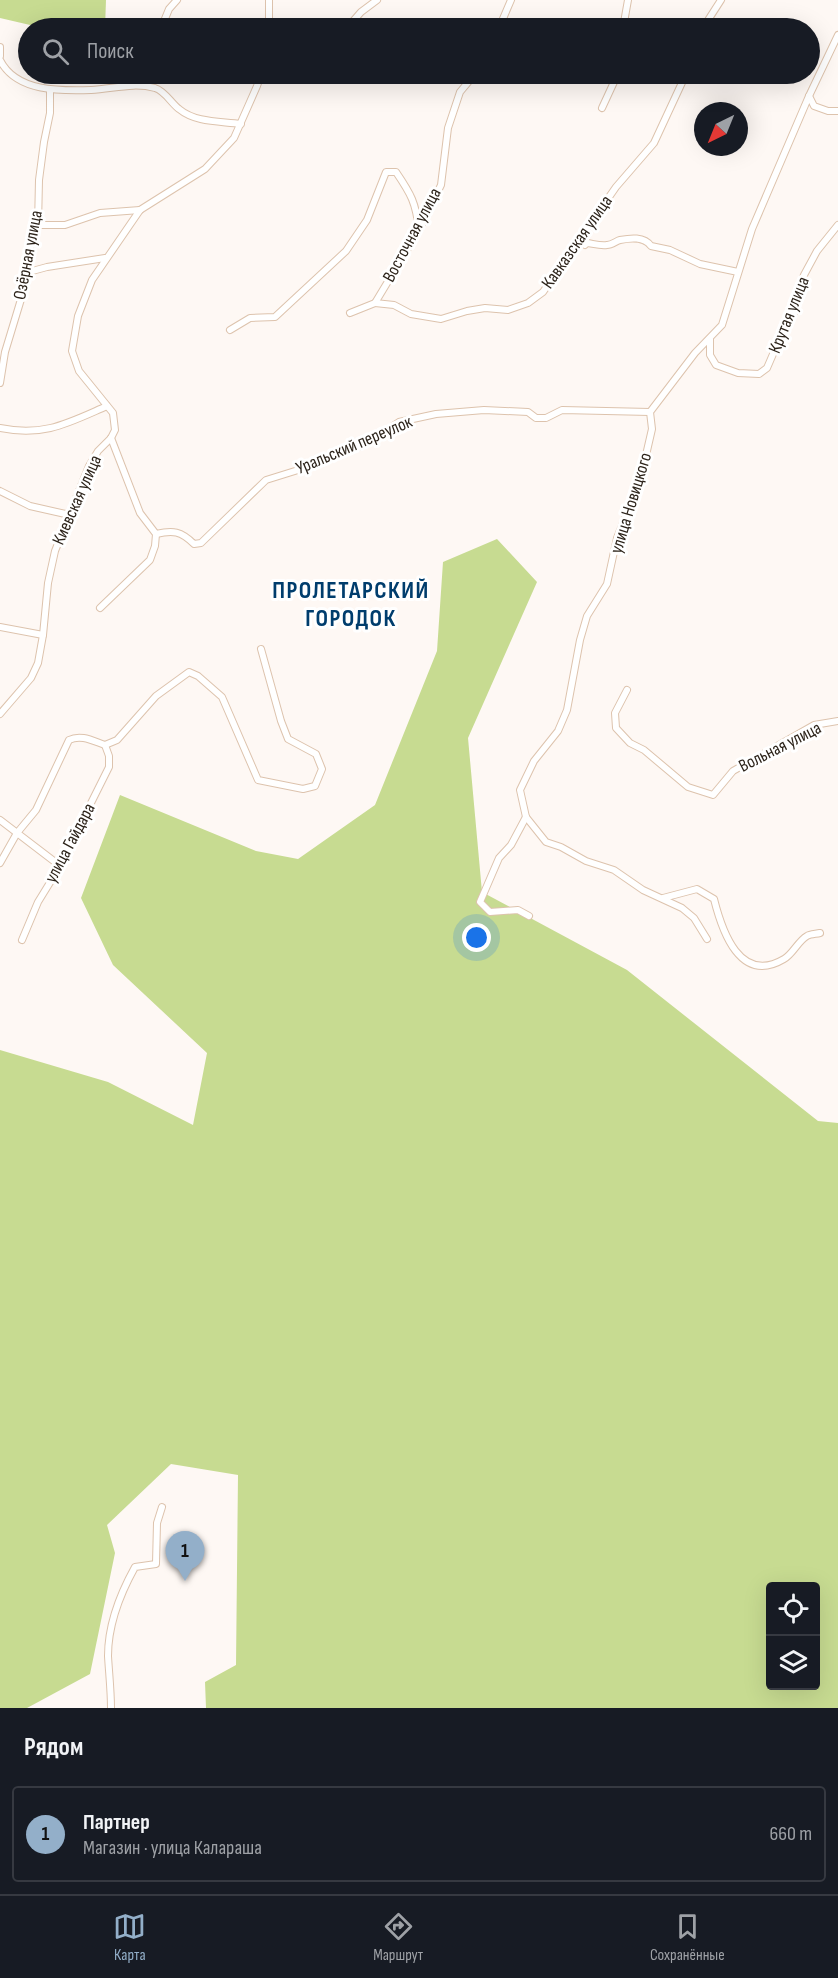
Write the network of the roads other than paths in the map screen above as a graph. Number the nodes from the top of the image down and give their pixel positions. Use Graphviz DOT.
graph roads {
  1 [pos="177,0"];
  2 [pos="269,0"];
  3 [pos="376,0"];
  4 [pos="511,0"];
  5 [pos="628,0"];
  6 [pos="721,0"];
  7 [pos="165,18"];
  8 [pos="269,18"];
  9 [pos="356,18"];
  10 [pos="503,18"];
  11 [pos="625,18"];
  12 [pos="709,18"];
  13 [pos="838,35"];
  14 [pos="0,47"];
  15 [pos="0,56"];
  16 [pos="0,60"];
  17 [pos="820,73"];
  18 [pos="18,78"];
  19 [pos="28,84"];
  20 [pos="257,84"];
  21 [pos="467,84"];
  22 [pos="613,84"];
  23 [pos="681,84"];
  24 [pos="815,84"];
  25 [pos="50,90"];
  26 [pos="809,96"];
  27 [pos="602,108"];
  28 [pos="838,111"];
  29 [pos="241,124"];
  30 [pos="140,210"];
  31 [pos="38,225"];
  32 [pos="838,225"];
  33 [pos="419,230"];
  34 [pos="579,240"];
  35 [pos="105,258"];
  36 [pos="738,272"];
  37 [pos="25,273"];
  38 [pos="375,303"];
  39 [pos="350,313"];
  40 [pos="230,330"];
  41 [pos="710,339"];
  42 [pos="0,383"];
  43 [pos="107,406"];
  44 [pos="650,412"];
  45 [pos="0,428"];
  46 [pos="111,438"];
  47 [pos="0,491"];
  48 [pos="70,515"];
  49 [pos="156,534"];
  50 [pos="100,608"];
  51 [pos="0,627"];
  52 [pos="43,635"];
  53 [pos="261,649"];
  54 [pos="627,690"];
  55 [pos="0,714"];
  56 [pos="838,721"];
  57 [pos="105,745"];
  58 [pos="526,817"];
  59 [pos="0,820"];
  60 [pos="17,833"];
  61 [pos="0,863"];
  62 [pos="59,865"];
  63 [pos="663,898"];
  64 [pos="529,916"];
  65 [pos="820,933"];
  66 [pos="707,939"];
  67 [pos="22,940"];
  68 [pos="162,1507"];
  69 [pos="111,1708"];
  1 -- 7 [label="street"];
  2 -- 8 [label="street"];
  3 -- 9 [label="street"];
  4 -- 10 [label="street"];
  5 -- 11 [label="street"];
  6 -- 12 [label="street"];
  13 -- 17 [label="street"];
  14 -- 15 [label="street"];
  16 -- 18 [label="street"];
  19 -- 25 [label="street"];
  20 -- 29 [label="street, Киевская улица"];
  21 -- 33 [label="street, Восточная улица"];
  22 -- 27 [label="street"];
  23 -- 34 [label="street, Кавказская улица"];
  24 -- 26 [label="street"];
  25 -- 29 [label="street"];
  25 -- 31 [label="street, Озёрная улица"];
  26 -- 28 [label="street"];
  26 -- 36 [label="street"];
  29 -- 30 [label="street, Киевская улица"];
  30 -- 31 [label="street"];
  30 -- 35 [label="street, Киевская улица"];
  31 -- 37 [label="street, Озёрная улица"];
  32 -- 41 [label="street, Крутая улица"];
  33 -- 38 [label="street, Восточная улица"];
  33 -- 40 [label="street"];
  34 -- 36 [label="street"];
  34 -- 38 [label="street, Кавказская улица"];
  35 -- 37 [label="street"];
  35 -- 43 [label="street, Киевская улица"];
  36 -- 41 [label="street"];
  37 -- 42 [label="street, Озёрная улица"];
  38 -- 39 [label="street, Восточная улица"];
  41 -- 44 [label="street"];
  43 -- 45 [label="street"];
  43 -- 46 [label="street, Киевская улица"];
  44 -- 49 [label="street, Уральский переулок"];
  44 -- 58 [label="street, улица Новицкого"];
  46 -- 48 [label="street, Киевская улица"];
  46 -- 49 [label="street"];
  47 -- 48 [label="street"];
  48 -- 52 [label="street, Киевская улица"];
  49 -- 50 [label="street"];
  51 -- 52 [label="street"];
  52 -- 55 [label="street, Киевская улица"];
  53 -- 57 [label="street"];
  54 -- 56 [label="street, Вольная улица"];
  57 -- 60 [label="street"];
  57 -- 62 [label="street, улица Гайдара"];
  58 -- 63 [label="street, улица Новицкого"];
  58 -- 64 [label="street"];
  59 -- 60 [label="street"];
  60 -- 61 [label="street"];
  60 -- 62 [label="street"];
  62 -- 67 [label="street, улица Гайдара"];
  63 -- 65 [label="street"];
  63 -- 66 [label="street"];
  68 -- 69 [label="street"];
}
